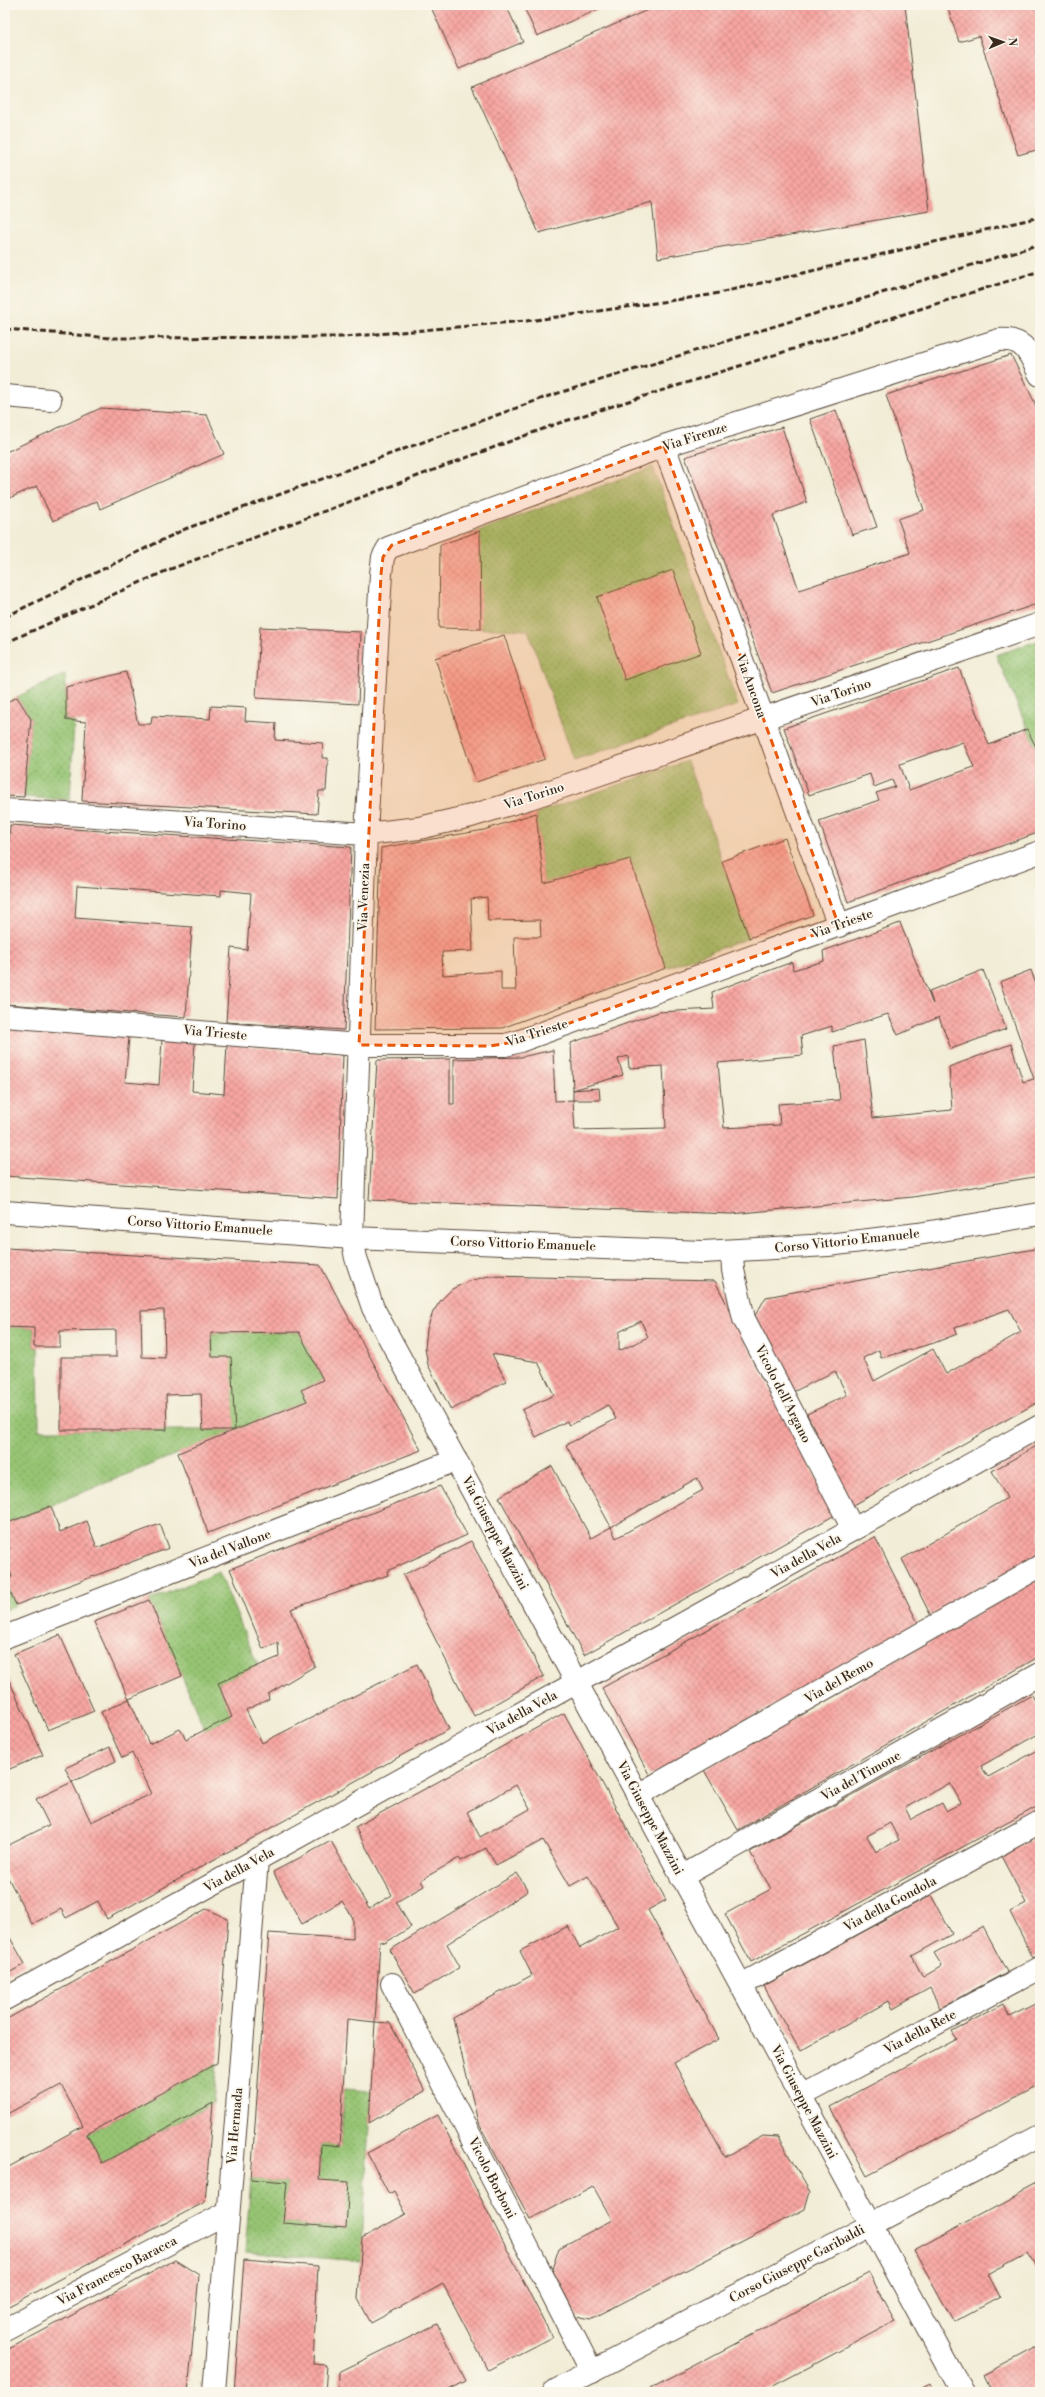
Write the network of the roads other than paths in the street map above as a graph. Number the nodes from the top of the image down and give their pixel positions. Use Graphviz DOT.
graph roads {
  1 [pos="1040,375"];
  2 [pos="5,396"];
  3 [pos="50,400"];
  4 [pos="664,446"];
  5 [pos="383,557"];
  6 [pos="1040,624"];
  7 [pos="764,720"];
  8 [pos="5,810"];
  9 [pos="366,834"];
  10 [pos="1040,852"];
  11 [pos="839,926"];
  12 [pos="5,1016"];
  13 [pos="359,1045"];
  14 [pos="5,1212"];
  15 [pos="1040,1214"];
  16 [pos="352,1238"];
  17 [pos="732,1252"];
  18 [pos="1040,1426"];
  19 [pos="456,1460"];
  20 [pos="853,1529"];
  21 [pos="1040,1566"];
  22 [pos="5,1637"];
  23 [pos="1040,1674"];
  24 [pos="577,1683"];
  25 [pos="638,1795"];
  26 [pos="1040,1822"];
  27 [pos="257,1860"];
  28 [pos="681,1877"];
  29 [pos="1040,1968"];
  30 [pos="392,1984"];
  31 [pos="741,1985"];
  32 [pos="5,1999"];
  33 [pos="801,2096"];
  34 [pos="1040,2136"];
  35 [pos="228,2212"];
  36 [pos="871,2225"];
  37 [pos="5,2330"];
  38 [pos="592,2372"];
  39 [pos="214,2392"];
  40 [pos="553,2392"];
  41 [pos="962,2392"];
  1 -- 4 [label="street, Via Firenze"];
  2 -- 3 [label="street"];
  4 -- 5 [label="street, Via Firenze"];
  4 -- 7 [label="street, Via Ancona"];
  5 -- 9 [label="street, Via Venezia"];
  6 -- 7 [label="street, Via Torino"];
  7 -- 9 [label="street, Via Torino"];
  7 -- 11 [label="street, Via Ancona"];
  8 -- 9 [label="street, Via Torino"];
  9 -- 13 [label="street, Via Venezia"];
  10 -- 11 [label="street, Via Trieste"];
  11 -- 13 [label="street, Via Trieste"];
  12 -- 13 [label="street, Via Trieste"];
  13 -- 16 [label="street, Via Venezia"];
  14 -- 16 [label="street, Corso Vittorio Emanuele"];
  15 -- 17 [label="street, Corso Vittorio Emanuele"];
  16 -- 17 [label="street, Corso Vittorio Emanuele"];
  16 -- 19 [label="street, Via Giuseppe Mazzini"];
  17 -- 20 [label="street, Vicolo dell'Argano"];
  18 -- 20 [label="street, Via della Vela"];
  19 -- 22 [label="street, Via del Vallone"];
  19 -- 24 [label="street, Via Giuseppe Mazzini"];
  20 -- 24 [label="street, Via della Vela"];
  21 -- 25 [label="street, Via del Remo"];
  23 -- 28 [label="street, Via del Timone"];
  24 -- 25 [label="street, Via Giuseppe Mazzini"];
  24 -- 27 [label="street, Via della Vela"];
  25 -- 28 [label="street, Via Giuseppe Mazzini"];
  26 -- 31 [label="street, Via della Gondola"];
  27 -- 32 [label="street, Via della Vela"];
  27 -- 35 [label="street, Via Hermada"];
  28 -- 31 [label="street, Via Giuseppe Mazzini"];
  29 -- 33 [label="street, Via della Rete"];
  30 -- 38 [label="street, Vicolo Borboni"];
  31 -- 33 [label="street, Via Giuseppe Mazzini"];
  33 -- 36 [label="street, Via Giuseppe Mazzini"];
  34 -- 36 [label="street, Corso Giuseppe Garibaldi"];
  35 -- 37 [label="street, Via Francesco Baracca"];
  35 -- 39 [label="street, Via Hermada"];
  36 -- 38 [label="street, Corso Giuseppe Garibaldi"];
  36 -- 41 [label="street, Via Giuseppe Mazzini"];
  38 -- 40 [label="street, Corso Giuseppe Garibaldi"];
}
